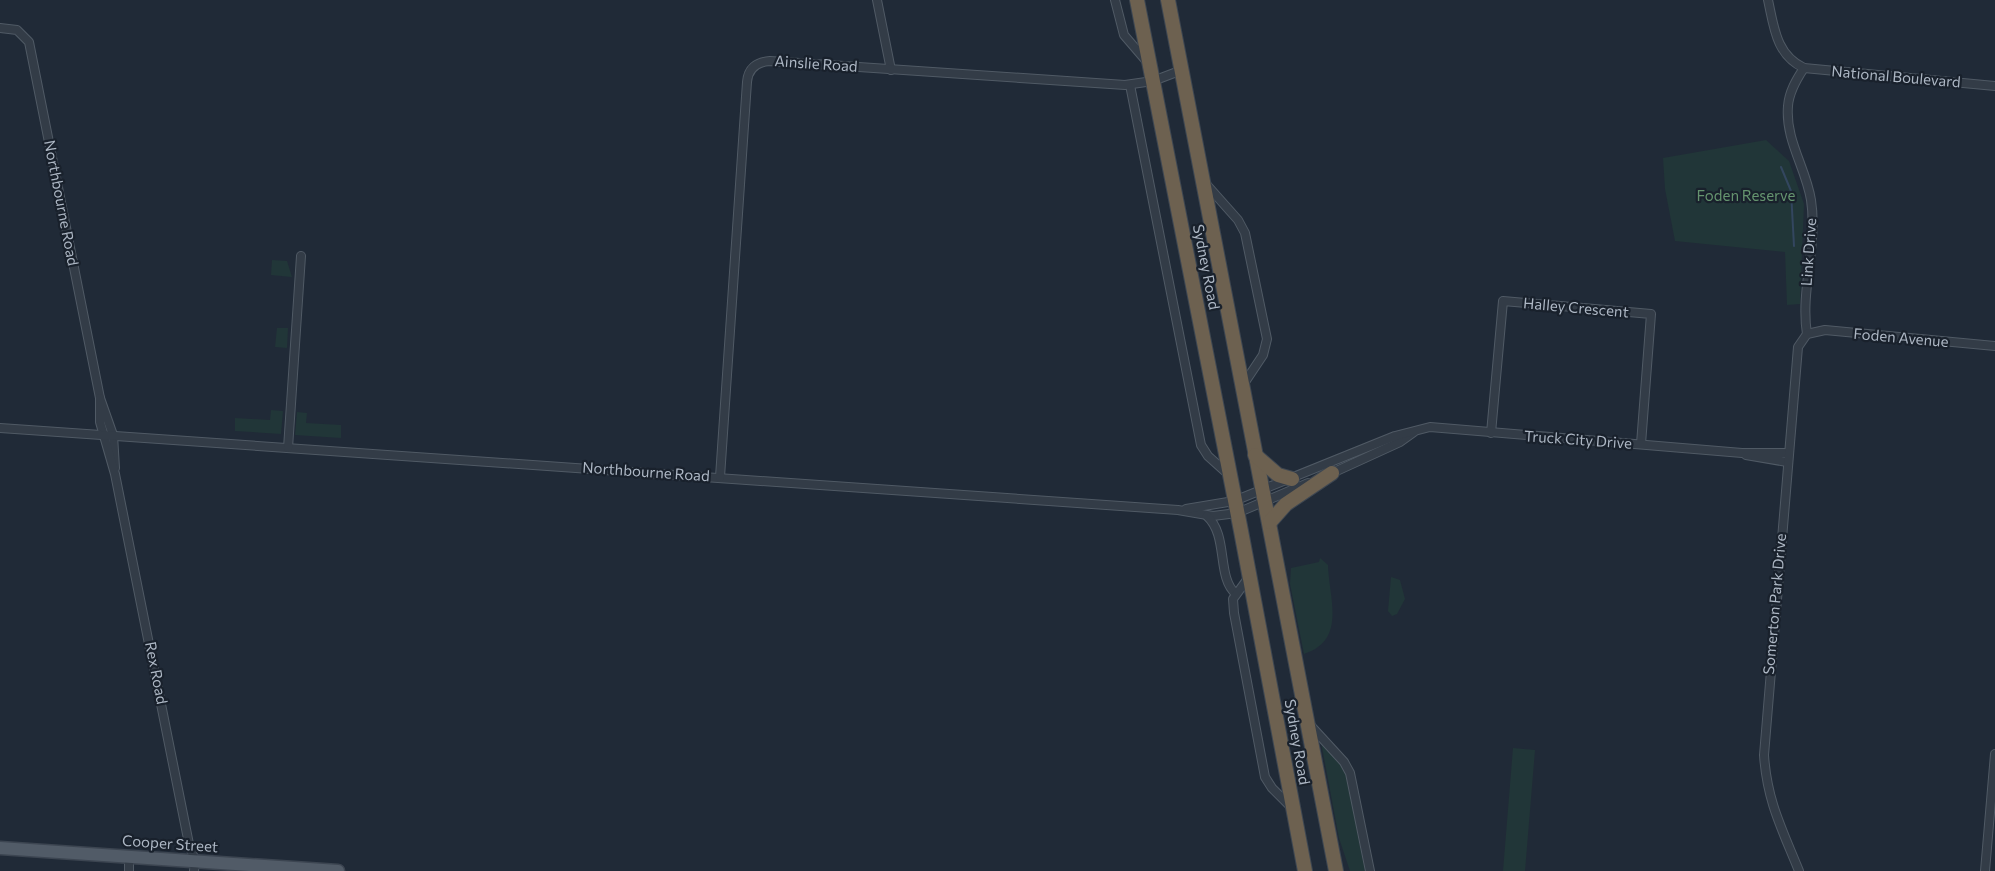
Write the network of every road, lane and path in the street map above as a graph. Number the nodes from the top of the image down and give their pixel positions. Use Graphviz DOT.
graph roads {
  1 [pos="877,0"];
  2 [pos="1115,0"];
  3 [pos="1137,0"];
  4 [pos="1168,0"];
  5 [pos="1768,0"];
  6 [pos="0,28"];
  7 [pos="1149,64"];
  8 [pos="1800,67"];
  9 [pos="891,70"];
  10 [pos="1182,70"];
  11 [pos="1153,81"];
  12 [pos="1130,85"];
  13 [pos="1995,86"];
  14 [pos="1203,180"];
  15 [pos="301,256"];
  16 [pos="1807,334"];
  17 [pos="1995,346"];
  18 [pos="1242,386"];
  19 [pos="100,398"];
  20 [pos="0,428"];
  21 [pos="1414,432"];
  22 [pos="1491,433"];
  23 [pos="103,435"];
  24 [pos="113,435"];
  25 [pos="1641,444"];
  26 [pos="288,448"];
  27 [pos="1742,453"];
  28 [pos="1788,453"];
  29 [pos="1255,454"];
  30 [pos="1787,462"];
  31 [pos="1332,472"];
  32 [pos="116,474"];
  33 [pos="1229,475"];
  34 [pos="720,477"];
  35 [pos="1292,478"];
  36 [pos="1263,496"];
  37 [pos="1236,507"];
  38 [pos="1178,510"];
  39 [pos="1206,515"];
  40 [pos="1270,522"];
  41 [pos="1250,576"];
  42 [pos="1236,594"];
  43 [pos="1309,724"];
  44 [pos="1995,754"];
  45 [pos="1292,808"];
  46 [pos="0,848"];
  47 [pos="129,856"];
  48 [pos="194,866"];
  49 [pos="129,871"];
  50 [pos="338,871"];
  51 [pos="1305,871"];
  52 [pos="1336,871"];
  53 [pos="1370,871"];
  54 [pos="1799,871"];
  55 [pos="1985,871"];
  1 -- 9 [label="street"];
  2 -- 7 [label="street, Sydney Road"];
  3 -- 7 [label="highway, Sydney Road"];
  4 -- 10 [label="highway, Sydney Road"];
  5 -- 8 [label="street"];
  6 -- 19 [label="street, Northbourne Road"];
  7 -- 11 [label="highway, Sydney Road"];
  8 -- 13 [label="street, National Boulevard"];
  8 -- 16 [label="street, Link Drive"];
  9 -- 12 [label="street, Ainslie Road"];
  9 -- 34 [label="street, Ainslie Road"];
  10 -- 11 [label="street, Ainslie Road"];
  10 -- 14 [label="highway, Sydney Road"];
  11 -- 12 [label="street, Ainslie Road"];
  11 -- 33 [label="highway, Sydney Road"];
  12 -- 33 [label="street"];
  14 -- 18 [label="highway, Sydney Road"];
  14 -- 18 [label="street"];
  15 -- 26 [label="street"];
  16 -- 17 [label="street, Foden Avenue"];
  16 -- 28 [label="street, Somerton Park Drive"];
  18 -- 29 [label="highway, Sydney Road"];
  19 -- 23 [label="street, Northbourne Road"];
  19 -- 24 [label="street, Northbourne Road"];
  20 -- 23 [label="street, Northbourne Road"];
  21 -- 22 [label="street, Truck City Drive"];
  21 -- 31 [label="street, Truck City Drive"];
  21 -- 35 [label="street, Truck City Drive"];
  22 -- 25 [label="street, Truck City Drive"];
  22 -- 25 [label="street, Halley Crescent"];
  23 -- 24 [label="street, Northbourne Road"];
  23 -- 32 [label="street, Rex Road"];
  24 -- 26 [label="street, Northbourne Road"];
  24 -- 32 [label="street, Rex Road"];
  25 -- 27 [label="street, Truck City Drive"];
  26 -- 34 [label="street, Northbourne Road"];
  27 -- 28 [label="street, Truck City Drive"];
  27 -- 30 [label="street, Truck City Drive"];
  28 -- 30 [label="street, Somerton Park Drive"];
  29 -- 35 [label="highway"];
  29 -- 36 [label="highway, Sydney Road"];
  30 -- 54 [label="street, Somerton Park Drive"];
  31 -- 36 [label="street, Truck City Drive"];
  31 -- 40 [label="highway"];
  32 -- 48 [label="street, Rex Road"];
  33 -- 37 [label="highway, Sydney Road"];
  34 -- 38 [label="street, Northbourne Road"];
  35 -- 36 [label="street, Truck City Drive"];
  36 -- 37 [label="street, Truck City Drive"];
  36 -- 37 [label="street, Truck City Drive"];
  36 -- 40 [label="highway, Sydney Road"];
  37 -- 38 [label="street, Northbourne Road"];
  37 -- 39 [label="street, Northbourne Road"];
  37 -- 41 [label="highway, Sydney Road"];
  38 -- 39 [label="street, Northbourne Road"];
  39 -- 42 [label="street, Sydney Road"];
  40 -- 43 [label="highway, Sydney Road"];
  41 -- 42 [label="street"];
  41 -- 45 [label="highway, Sydney Road"];
  42 -- 45 [label="street, Sydney Road"];
  43 -- 52 [label="highway, Sydney Road"];
  43 -- 53 [label="street, Sydney Road"];
  44 -- 55 [label="street"];
  45 -- 51 [label="highway, Sydney Road"];
  46 -- 47 [label="main road, Cooper Street"];
  47 -- 48 [label="main road, Cooper Street"];
  47 -- 49 [label="street"];
  48 -- 50 [label="main road, Cooper Street"];
}
